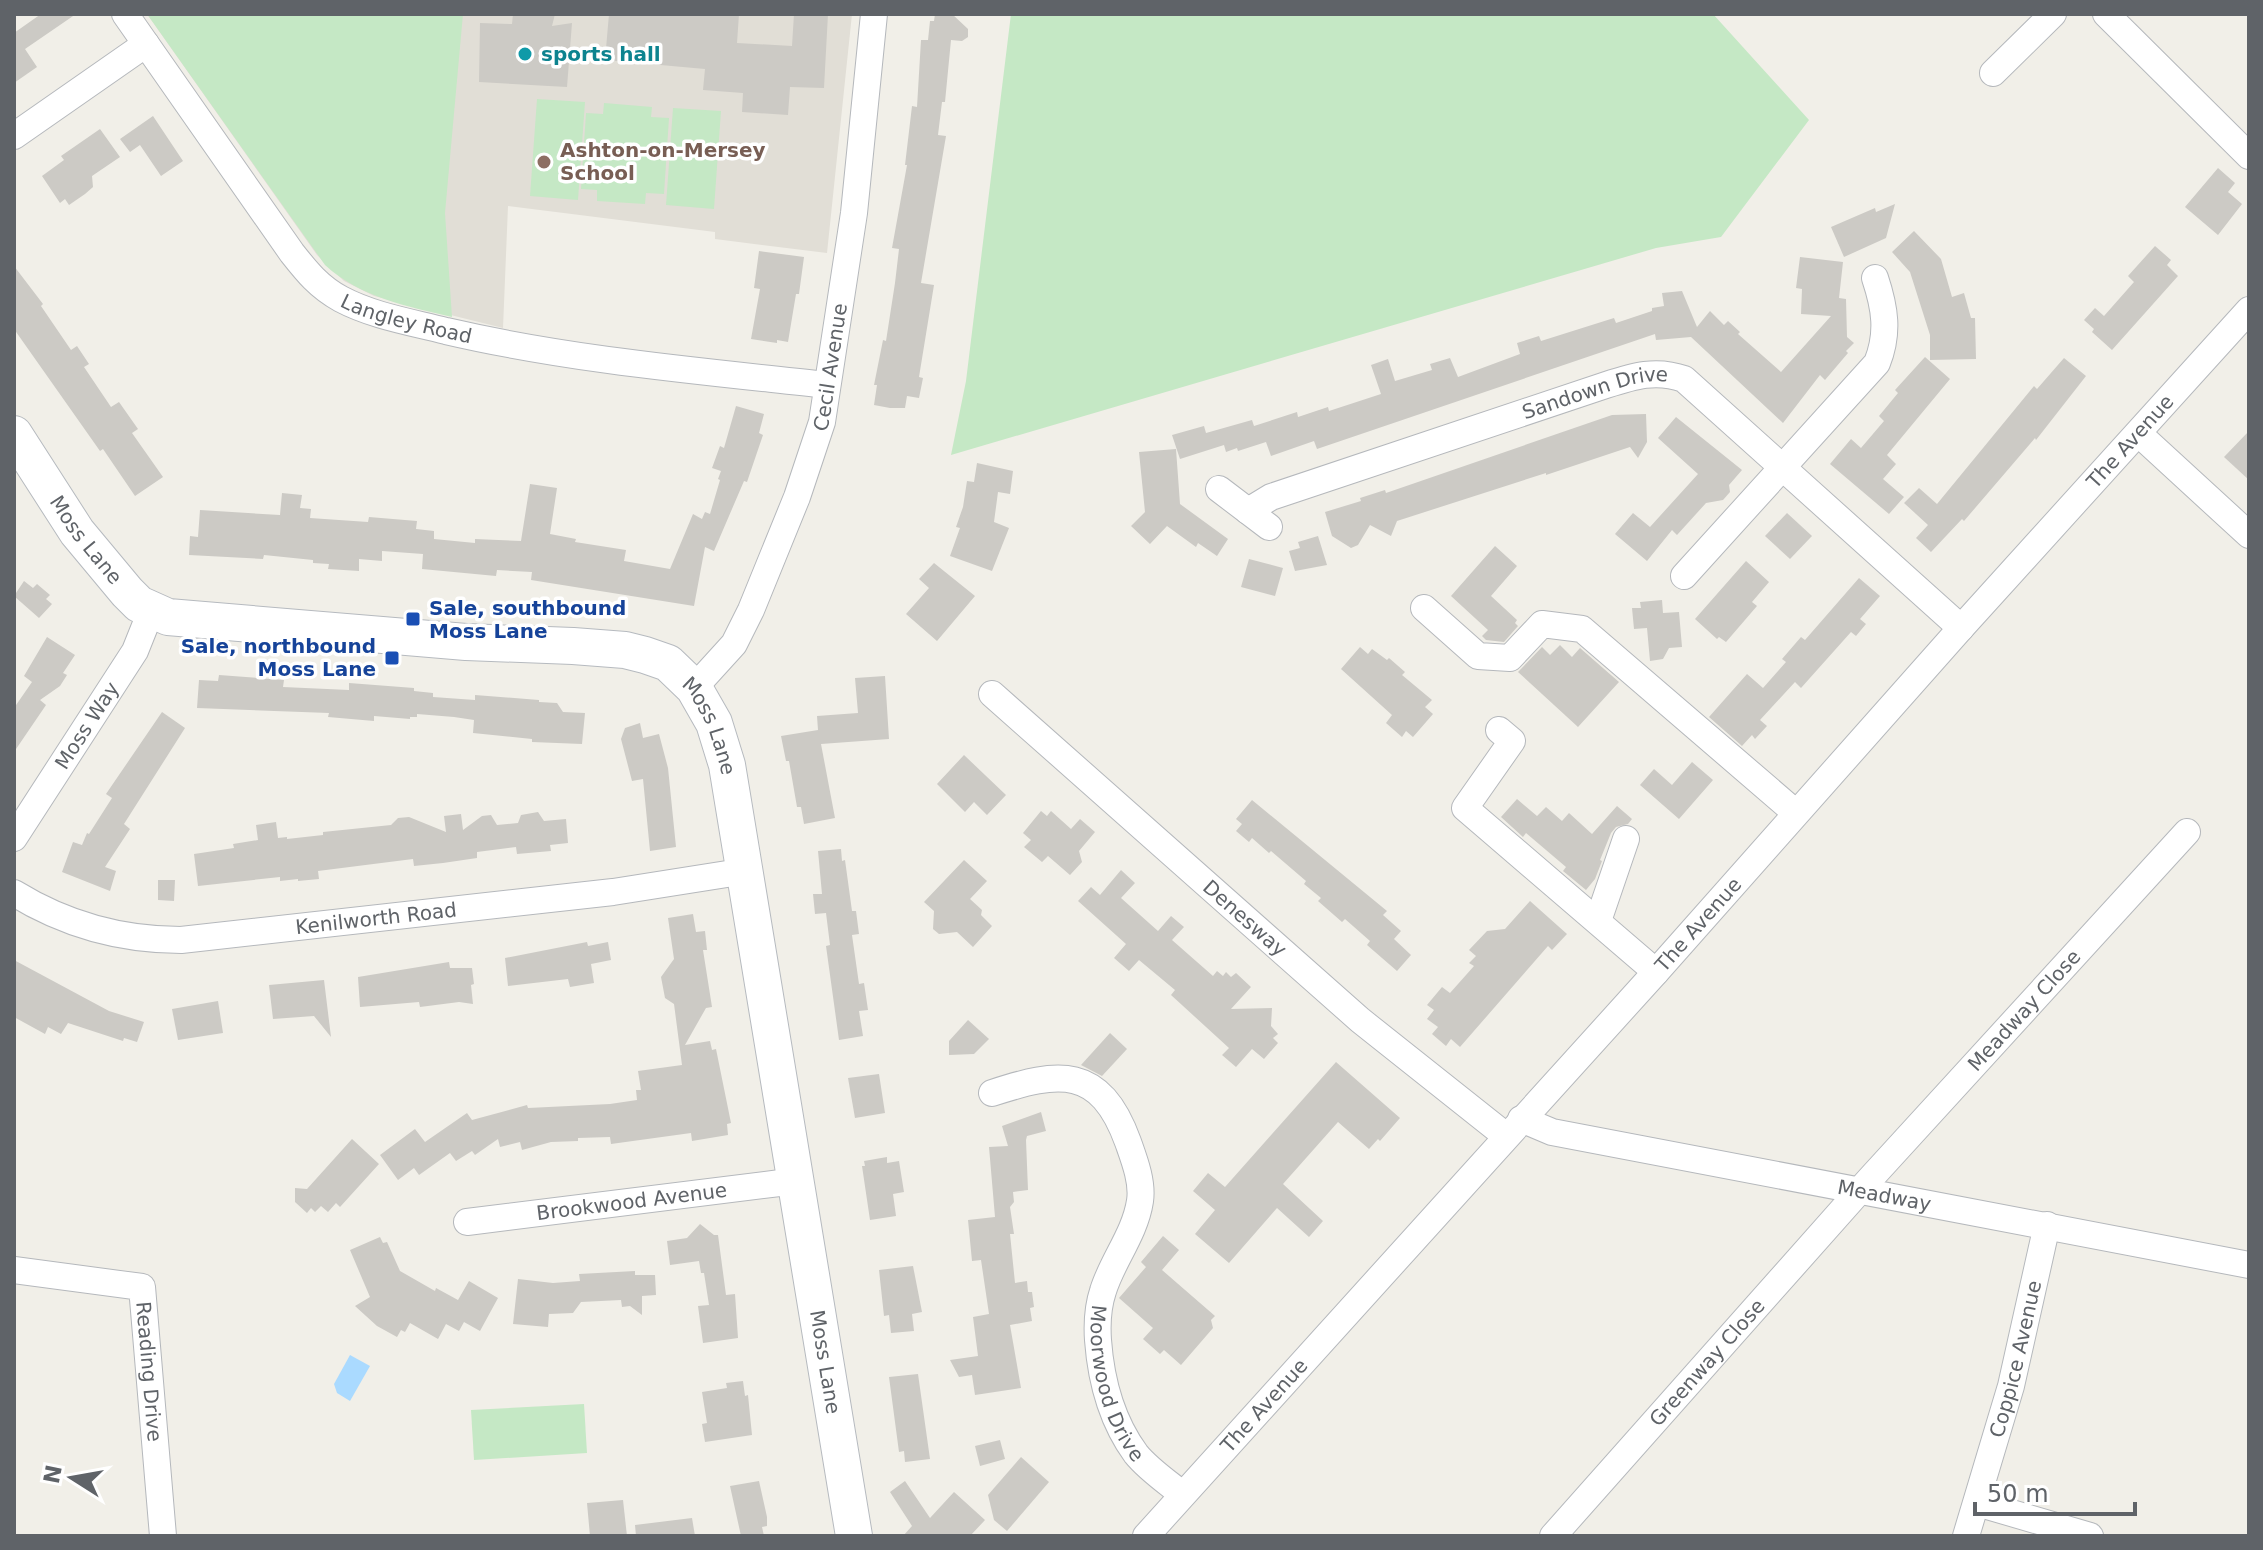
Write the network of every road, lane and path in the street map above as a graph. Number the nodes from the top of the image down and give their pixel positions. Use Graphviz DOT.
graph roads {
  1 [pos="125,14"];
  2 [pos="874,14"];
  3 [pos="2053,14"];
  4 [pos="2106,14"];
  5 [pos="146,44"];
  6 [pos="1993,73"];
  7 [pos="14,136"];
  8 [pos="2249,156"];
  9 [pos="1875,278"];
  10 [pos="2249,310"];
  11 [pos="827,385"];
  12 [pos="14,434"];
  13 [pos="2139,434"];
  14 [pos="1785,467"];
  15 [pos="1219,489"];
  16 [pos="1248,511"];
  17 [pos="1269,527"];
  18 [pos="2249,535"];
  19 [pos="1684,576"];
  20 [pos="1424,608"];
  21 [pos="151,611"];
  22 [pos="1961,628"];
  23 [pos="694,688"];
  24 [pos="992,694"];
  25 [pos="1499,730"];
  26 [pos="1796,813"];
  27 [pos="2187,832"];
  28 [pos="14,838"];
  29 [pos="1626,839"];
  30 [pos="746,871"];
  31 [pos="14,893"];
  32 [pos="1598,921"];
  33 [pos="1656,972"];
  34 [pos="992,1093"];
  35 [pos="1514,1128"];
  36 [pos="796,1181"];
  37 [pos="1860,1189"];
  38 [pos="467,1222"];
  39 [pos="2047,1225"];
  40 [pos="2249,1265"];
  41 [pos="14,1270"];
  42 [pos="1182,1494"];
  43 [pos="1977,1503"];
  44 [pos="163,1536"];
  45 [pos="854,1536"];
  46 [pos="1146,1536"];
  47 [pos="1553,1536"];
  48 [pos="1966,1536"];
  49 [pos="2090,1536"];
  1 -- 5 [label="street, Langley Road"];
  2 -- 11 [label="street, Cecil Avenue"];
  3 -- 6 [label="street"];
  4 -- 8 [label="street"];
  5 -- 7 [label="street"];
  5 -- 11 [label="street, Langley Road"];
  9 -- 14 [label="street"];
  10 -- 13 [label="street, The Avenue"];
  11 -- 23 [label="street, Cecil Avenue"];
  12 -- 21 [label="street, Moss Lane"];
  13 -- 18 [label="street"];
  13 -- 22 [label="street, The Avenue"];
  14 -- 16 [label="street, Sandown Drive"];
  14 -- 19 [label="street"];
  14 -- 22 [label="street, Sandown Drive"];
  15 -- 16 [label="street"];
  16 -- 17 [label="street"];
  20 -- 26 [label="street"];
  21 -- 23 [label="street, Moss Lane"];
  21 -- 28 [label="street, Moss Way"];
  22 -- 26 [label="street, The Avenue"];
  23 -- 30 [label="street, Moss Lane"];
  24 -- 35 [label="street, Denesway"];
  25 -- 32 [label="street"];
  26 -- 33 [label="street, The Avenue"];
  27 -- 37 [label="street, Meadway Close"];
  29 -- 32 [label="street"];
  30 -- 31 [label="street, Kenilworth Road"];
  30 -- 36 [label="street, Moss Lane"];
  32 -- 33 [label="street"];
  33 -- 35 [label="street, The Avenue"];
  34 -- 42 [label="street, Moorwood Drive"];
  35 -- 37 [label="street, Meadway"];
  35 -- 42 [label="street, The Avenue"];
  36 -- 38 [label="street, Brookwood Avenue"];
  36 -- 45 [label="street, Moss Lane"];
  37 -- 39 [label="street, Meadway"];
  37 -- 47 [label="street, Greenway Close"];
  39 -- 40 [label="street, Meadway"];
  39 -- 43 [label="street, Coppice Avenue"];
  41 -- 44 [label="street, Reading Drive"];
  42 -- 46 [label="street, The Avenue"];
  43 -- 48 [label="street, Coppice Avenue"];
  43 -- 49 [label="street"];
}
